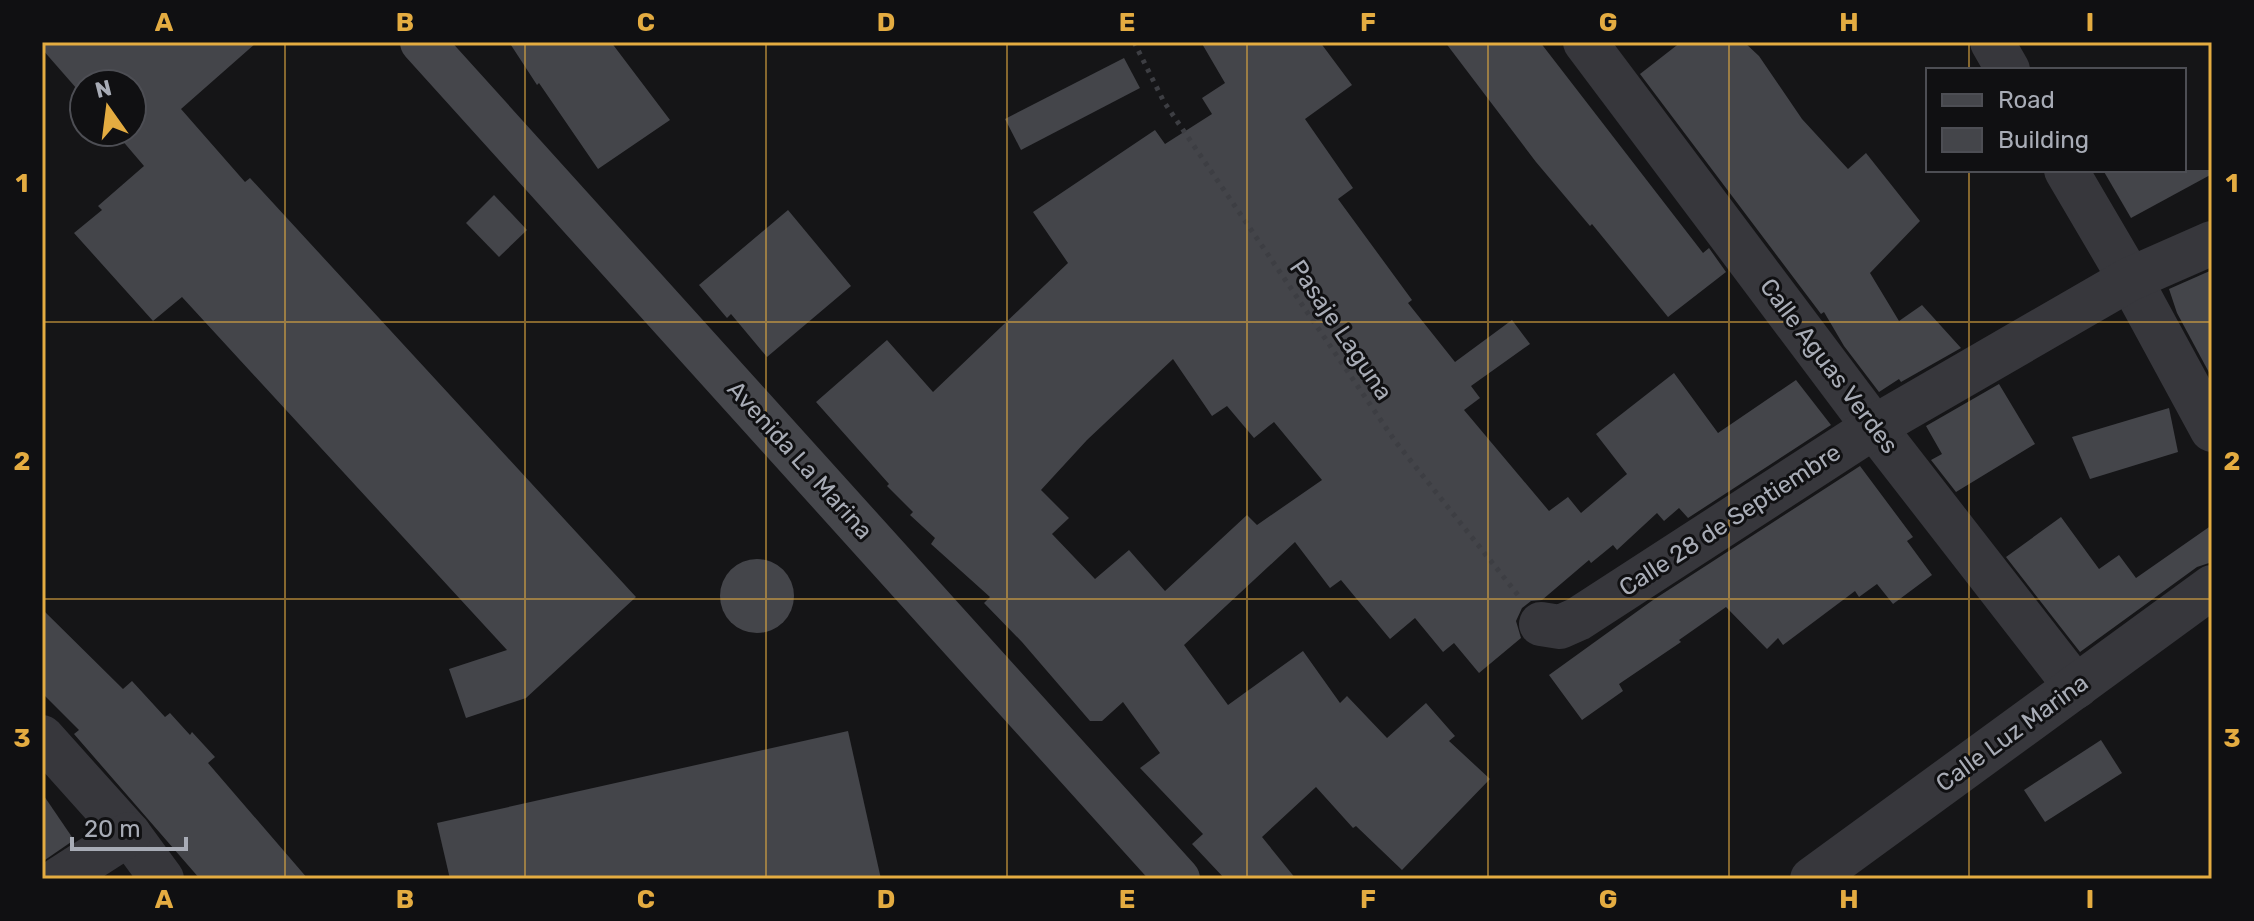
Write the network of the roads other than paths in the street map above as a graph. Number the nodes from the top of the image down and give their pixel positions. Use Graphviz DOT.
graph roads {
  1 [pos="422,42"];
  2 [pos="1585,42"];
  3 [pos="1992,42"];
  4 [pos="2007,68"];
  5 [pos="2067,172"];
  6 [pos="2212,243"];
  7 [pos="2130,279"];
  8 [pos="1874,427"];
  9 [pos="2212,430"];
  10 [pos="2212,587"];
  11 [pos="1541,624"];
  12 [pos="2076,687"];
  13 [pos="42,737"];
  14 [pos="129,834"];
  15 [pos="59,879"];
  16 [pos="162,879"];
  17 [pos="1178,879"];
  18 [pos="1812,879"];
  1 -- 17 [label="main road, Avenida La Marina"];
  2 -- 8 [label="street, Calle Aguas Verdes"];
  3 -- 4 [label="street"];
  5 -- 7 [label="street"];
  6 -- 7 [label="street, Calle 28 de Septiembre"];
  7 -- 8 [label="street, Calle 28 de Septiembre"];
  7 -- 9 [label="street"];
  8 -- 11 [label="street, Calle 28 de Septiembre"];
  8 -- 12 [label="street, Calle Aguas Verdes"];
  10 -- 12 [label="street, Calle Luz Marina"];
  12 -- 18 [label="street, Calle Luz Marina"];
  13 -- 14 [label="street"];
  14 -- 15 [label="street"];
  14 -- 16 [label="street"];
}
